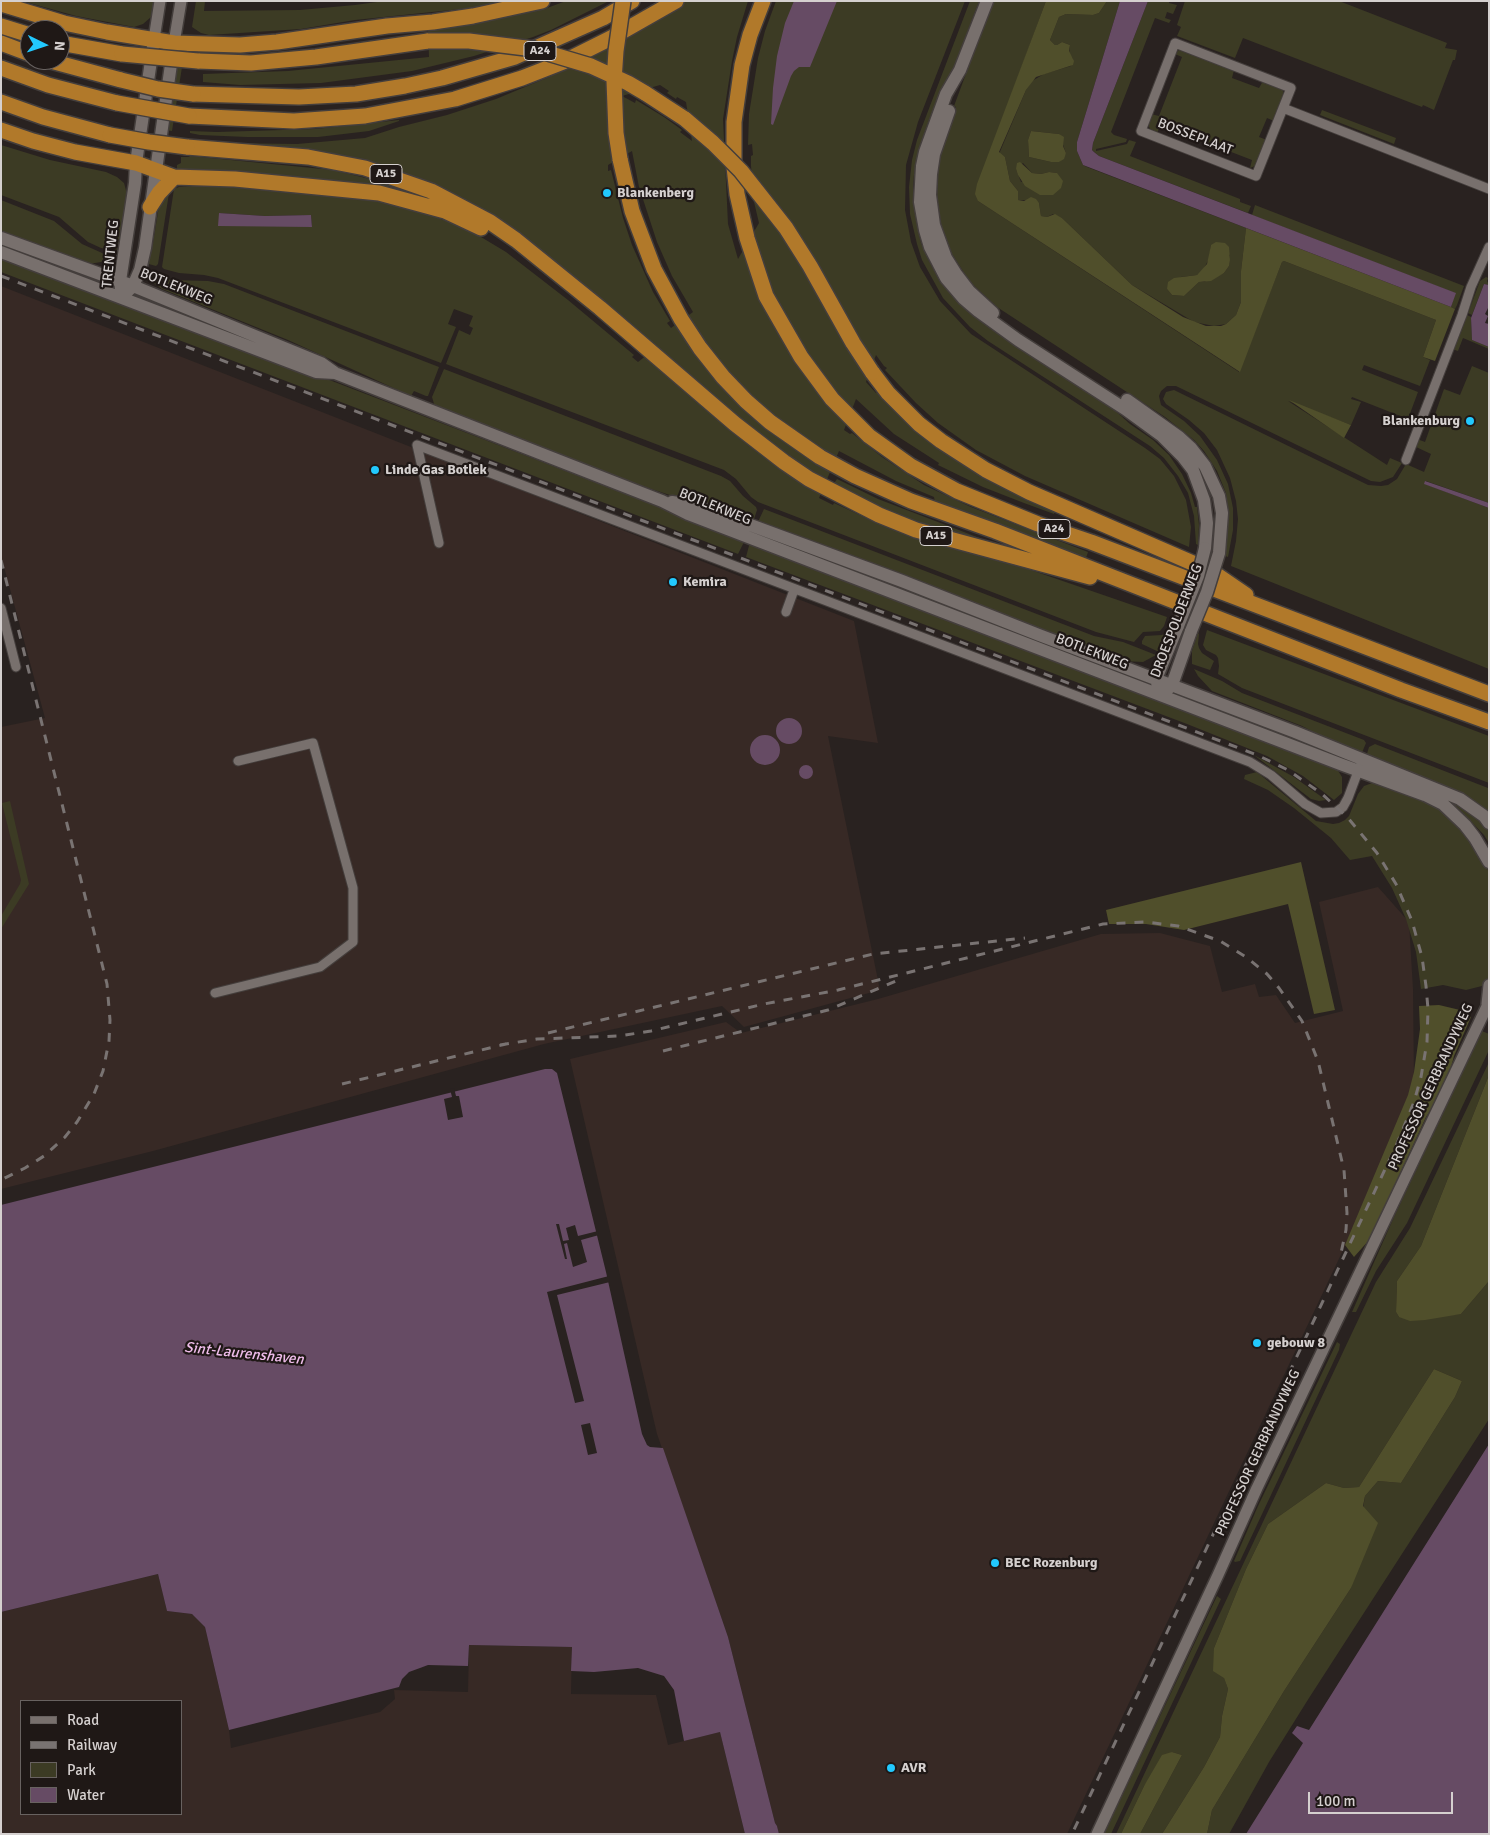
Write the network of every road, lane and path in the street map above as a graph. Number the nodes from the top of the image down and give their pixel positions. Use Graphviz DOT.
graph roads {
  1 [pos="160,1"];
  2 [pos="181,1"];
  3 [pos="542,1"];
  4 [pos="623,1"];
  5 [pos="632,1"];
  6 [pos="676,1"];
  7 [pos="764,1"];
  8 [pos="987,1"];
  9 [pos="1,4"];
  10 [pos="1,26"];
  11 [pos="20,32"];
  12 [pos="154,39"];
  13 [pos="1,43"];
  14 [pos="174,43"];
  15 [pos="70,45"];
  16 [pos="20,50"];
  17 [pos="70,66"];
  18 [pos="1,68"];
  19 [pos="960,70"];
  20 [pos="1,102"];
  21 [pos="1283,108"];
  22 [pos="1,130"];
  23 [pos="136,163"];
  24 [pos="156,170"];
  25 [pos="174,177"];
  26 [pos="1489,189"];
  27 [pos="150,207"];
  28 [pos="1,238"];
  29 [pos="1489,247"];
  30 [pos="1,252"];
  31 [pos="1485,267"];
  32 [pos="560,274"];
  33 [pos="120,281"];
  34 [pos="133,286"];
  35 [pos="122,297"];
  36 [pos="335,373"];
  37 [pos="1406,460"];
  38 [pos="662,501"];
  39 [pos="440,542"];
  40 [pos="794,590"];
  41 [pos="1151,593"];
  42 [pos="1,608"];
  43 [pos="786,612"];
  44 [pos="1272,612"];
  45 [pos="16,667"];
  46 [pos="1156,679"];
  47 [pos="1172,685"];
  48 [pos="1489,694"];
  49 [pos="1161,695"];
  50 [pos="1489,722"];
  51 [pos="238,761"];
  52 [pos="1360,765"];
  53 [pos="1489,823"];
  54 [pos="1489,862"];
  55 [pos="1489,985"];
  56 [pos="215,993"];
  57 [pos="1488,1003"];
  58 [pos="1096,1834"];
  1 -- 12 [label="street, TRENTWEG"];
  2 -- 14 [label="street, TRENTWEG"];
  3 -- 14 [label="highway"];
  4 -- 41 [label="highway, A24, bridge"];
  5 -- 17 [label="highway, bridge"];
  6 -- 18 [label="highway, bridge"];
  7 -- 44 [label="highway, A24"];
  8 -- 19 [label="main road, DROESPOLDERWEG"];
  9 -- 12 [label="highway"];
  10 -- 11 [label="highway"];
  12 -- 14 [label="highway"];
  12 -- 23 [label="main road, TRENTWEG"];
  13 -- 16 [label="highway"];
  14 -- 24 [label="main road, TRENTWEG"];
  15 -- 44 [label="highway, A24, bridge"];
  19 -- 46 [label="main road, DROESPOLDERWEG, bridge"];
  19 -- 47 [label="main road, DROESPOLDERWEG, bridge"];
  20 -- 32 [label="highway, A15, bridge"];
  21 -- 21 [label="street, BOSSEPLAAT"];
  21 -- 26 [label="street"];
  22 -- 23 [label="highway, A15"];
  23 -- 24 [label="highway, A15"];
  23 -- 33 [label="main road, TRENTWEG"];
  24 -- 25 [label="highway, A15"];
  24 -- 27 [label="main road, TRENTWEG"];
  25 -- 27 [label="highway"];
  25 -- 32 [label="highway, A15"];
  27 -- 34 [label="main road, TRENTWEG"];
  28 -- 33 [label="main road, BOTLEKWEG"];
  29 -- 31 [label="street"];
  30 -- 35 [label="main road, BOTLEKWEG"];
  31 -- 37 [label="street"];
  32 -- 41 [label="highway, A15"];
  33 -- 34 [label="main road, BOTLEKWEG"];
  33 -- 35 [label="main road, TRENTWEG"];
  34 -- 35 [label="main road, TRENTWEG"];
  34 -- 36 [label="main road, BOTLEKWEG"];
  35 -- 36 [label="main road, BOTLEKWEG"];
  36 -- 38 [label="main road, BOTLEKWEG"];
  38 -- 46 [label="main road, BOTLEKWEG"];
  38 -- 49 [label="main road, BOTLEKWEG"];
  39 -- 40 [label="street"];
  40 -- 43 [label="street"];
  40 -- 52 [label="street"];
  41 -- 50 [label="highway, A24"];
  42 -- 45 [label="street"];
  44 -- 48 [label="highway, A24"];
  46 -- 47 [label="main road, BOTLEKWEG"];
  46 -- 49 [label="main road, DROESPOLDERWEG"];
  47 -- 49 [label="main road, DROESPOLDERWEG"];
  47 -- 52 [label="main road, BOTLEKWEG"];
  49 -- 52 [label="main road, BOTLEKWEG"];
  51 -- 56 [label="street"];
  52 -- 53 [label="main road, BOTLEKWEG"];
  52 -- 54 [label="main road, BOTLEKWEG"];
  55 -- 57 [label="street, PROFESSOR GERBRANDYWEG"];
  57 -- 58 [label="street, PROFESSOR GERBRANDYWEG"];
}
